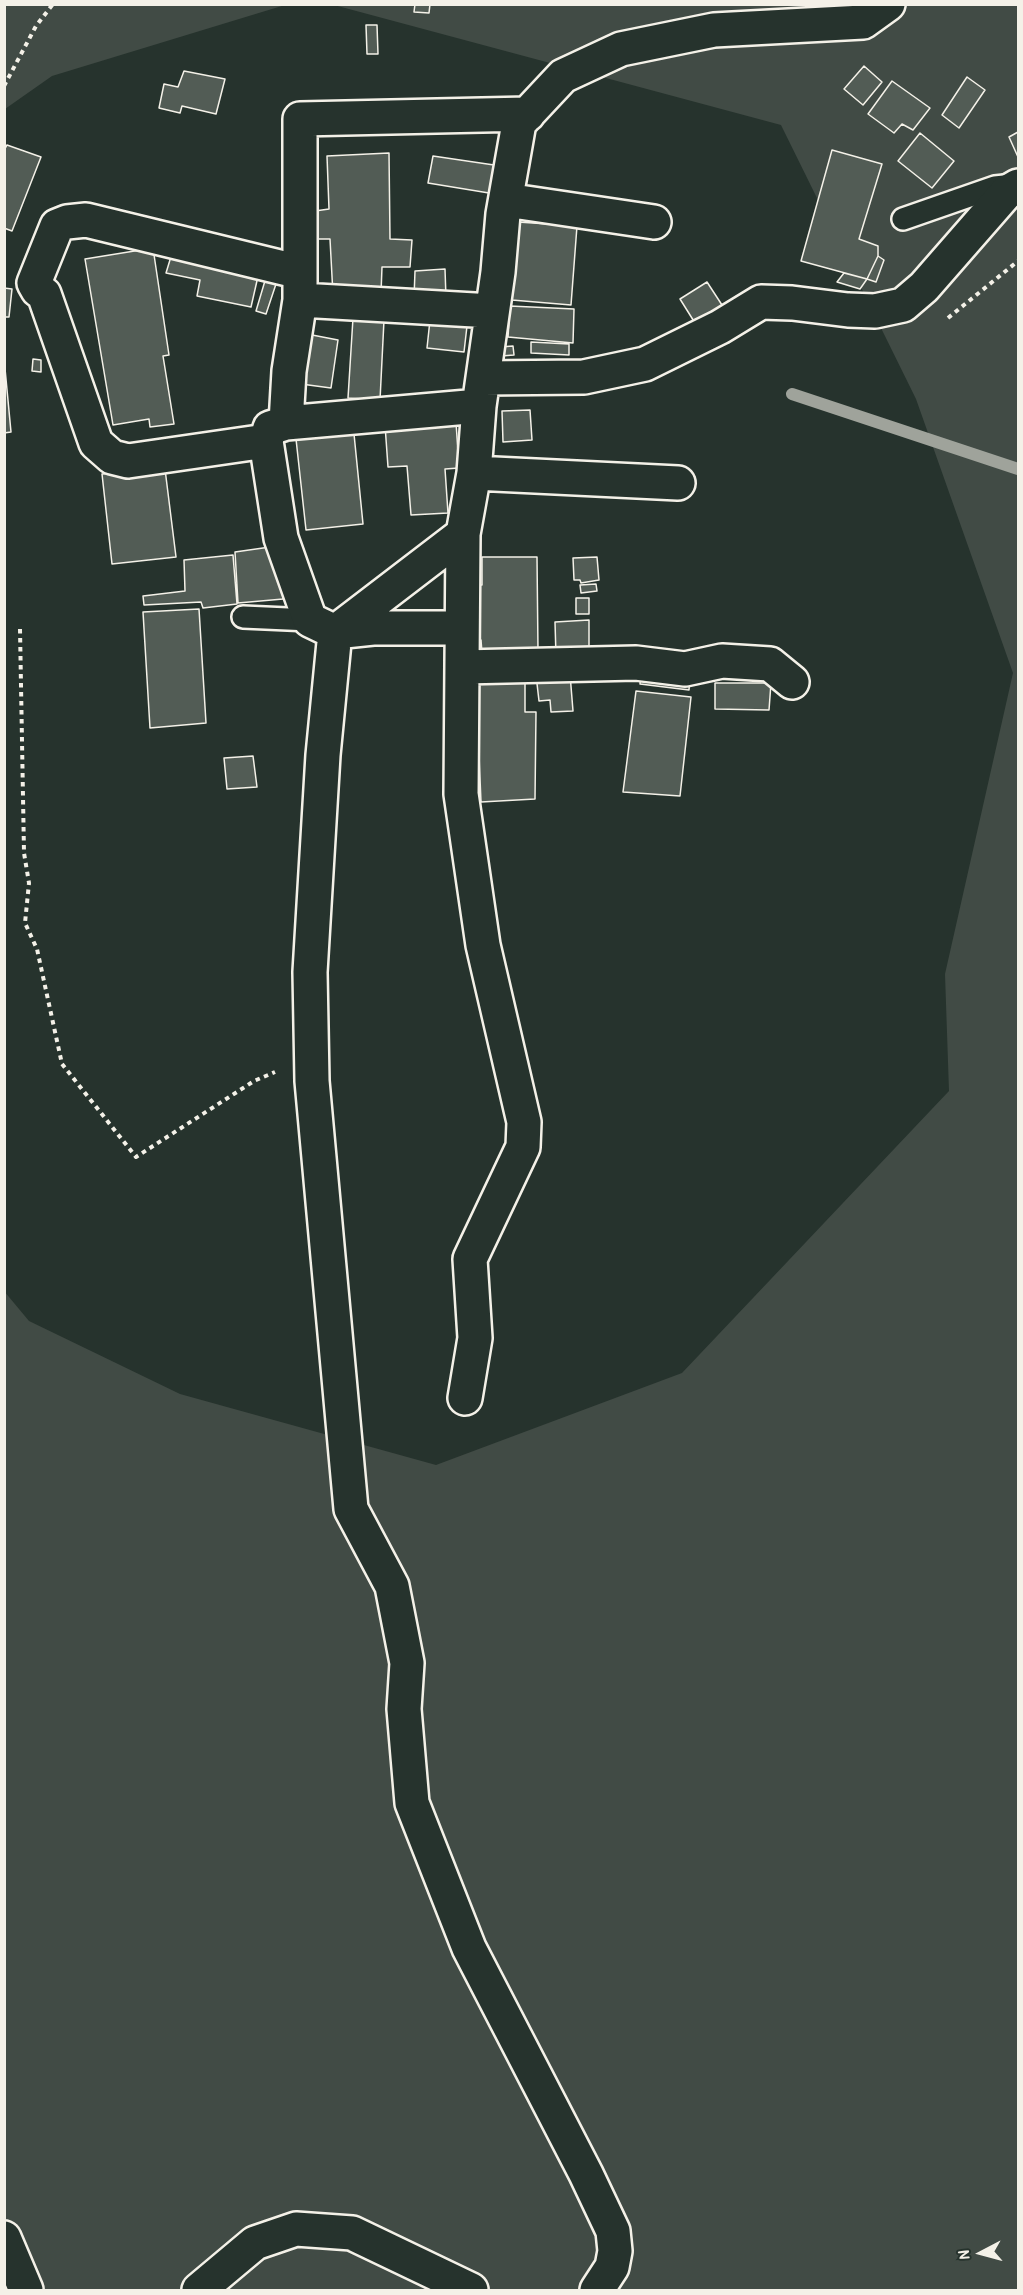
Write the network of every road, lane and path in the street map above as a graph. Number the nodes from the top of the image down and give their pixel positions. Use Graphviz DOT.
graph roads {
  1 [pos="53,4"];
  2 [pos="888,4"];
  3 [pos="4,86"];
  4 [pos="528,114"];
  5 [pos="1018,185"];
  6 [pos="506,200"];
  7 [pos="903,219"];
  8 [pos="654,222"];
  9 [pos="300,286"];
  10 [pos="492,311"];
  11 [pos="481,392"];
  12 [pos="276,432"];
  13 [pos="474,473"];
  14 [pos="678,483"];
  15 [pos="463,534"];
  16 [pos="243,617"];
  17 [pos="323,626"];
  18 [pos="461,628"];
  19 [pos="20,629"];
  20 [pos="463,667"];
  21 [pos="792,682"];
  22 [pos="312,1056"];
  23 [pos="465,1398"];
  24 [pos="4,2238"];
  25 [pos="26,2290"];
  26 [pos="199,2290"];
  27 [pos="471,2290"];
  28 [pos="597,2290"];
  1 -- 3 [label="path"];
  2 -- 4 [label="street"];
  4 -- 6 [label="street"];
  4 -- 9 [label="street"];
  5 -- 7 [label="lane"];
  5 -- 11 [label="street"];
  6 -- 8 [label="street"];
  6 -- 10 [label="street"];
  9 -- 10 [label="street"];
  9 -- 12 [label="street"];
  9 -- 12 [label="street"];
  10 -- 11 [label="street"];
  11 -- 12 [label="street"];
  11 -- 13 [label="street"];
  12 -- 17 [label="street"];
  13 -- 14 [label="street"];
  13 -- 15 [label="street"];
  15 -- 17 [label="street"];
  15 -- 18 [label="street"];
  16 -- 17 [label="lane"];
  17 -- 18 [label="street"];
  17 -- 22 [label="street"];
  18 -- 20 [label="street"];
  19 -- 22 [label="path"];
  20 -- 21 [label="street"];
  20 -- 23 [label="street"];
  22 -- 28 [label="street"];
  24 -- 25 [label="street"];
  26 -- 27 [label="street"];
}
